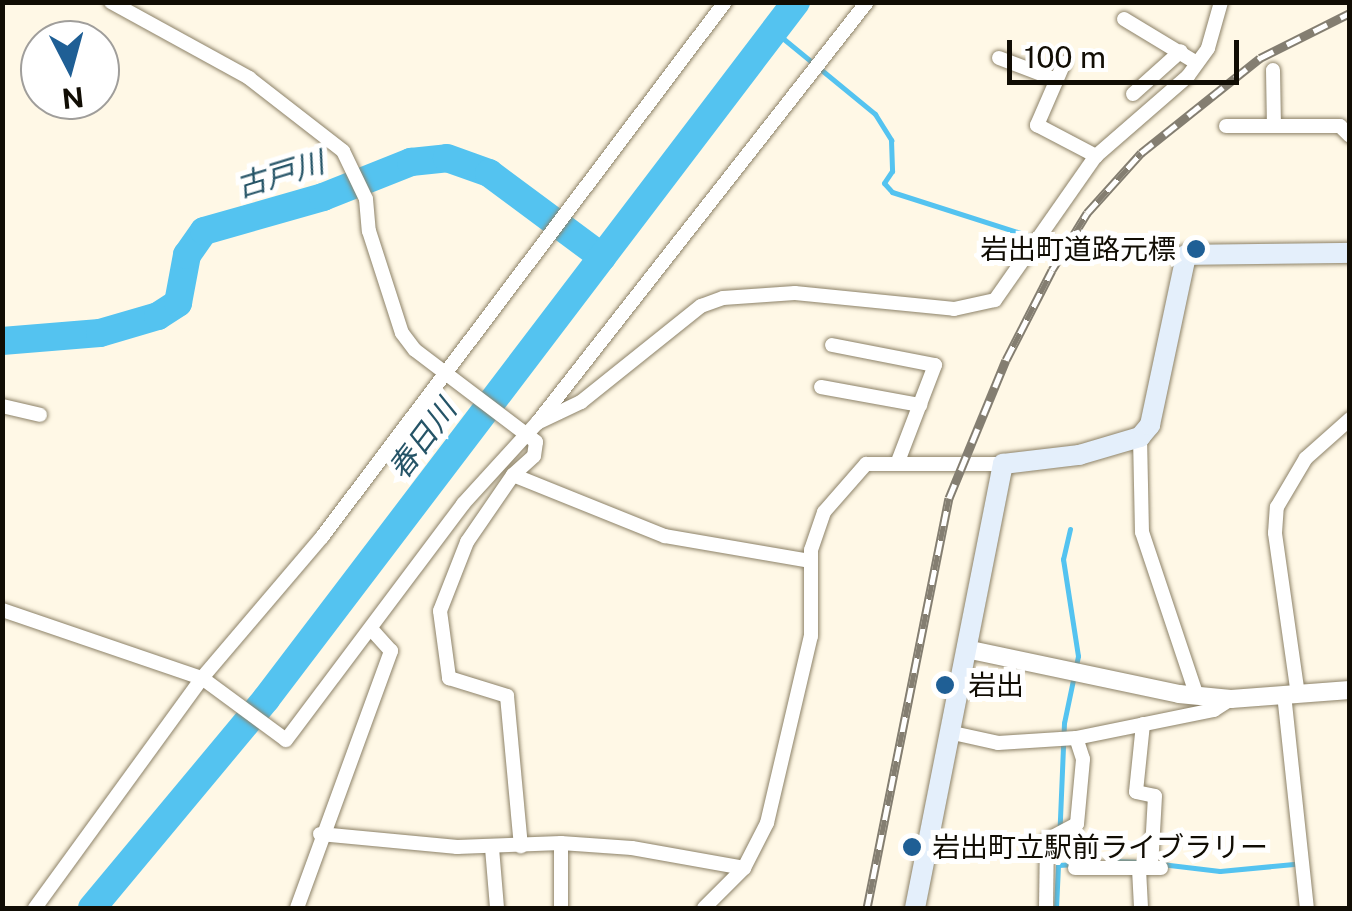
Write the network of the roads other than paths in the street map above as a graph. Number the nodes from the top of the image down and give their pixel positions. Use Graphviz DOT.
graph roads {
  1 [pos="111,2"];
  2 [pos="725,2"];
  3 [pos="867,2"];
  4 [pos="1220,2"];
  5 [pos="1124,19"];
  6 [pos="1180,51"];
  7 [pos="999,58"];
  8 [pos="1064,63"];
  9 [pos="1198,63"];
  10 [pos="1273,70"];
  11 [pos="1057,80"];
  12 [pos="1132,94"];
  13 [pos="1226,126"];
  14 [pos="1274,126"];
  15 [pos="1350,136"];
  16 [pos="1096,156"];
  17 [pos="1350,254"];
  18 [pos="832,344"];
  19 [pos="450,377"];
  20 [pos="822,387"];
  21 [pos="920,405"];
  22 [pos="2,406"];
  23 [pos="40,415"];
  24 [pos="1350,419"];
  25 [pos="526,428"];
  26 [pos="1140,437"];
  27 [pos="897,464"];
  28 [pos="1003,464"];
  29 [pos="514,475"];
  30 [pos="810,560"];
  31 [pos="2,610"];
  32 [pos="371,630"];
  33 [pos="966,649"];
  34 [pos="202,678"];
  35 [pos="1350,690"];
  36 [pos="1291,695"];
  37 [pos="1197,696"];
  38 [pos="1231,698"];
  39 [pos="1143,724"];
  40 [pos="953,733"];
  41 [pos="1076,738"];
  42 [pos="320,834"];
  43 [pos="562,843"];
  44 [pos="521,846"];
  45 [pos="492,848"];
  46 [pos="744,868"];
  47 [pos="1074,868"];
  48 [pos="1150,868"];
  49 [pos="35,908"];
  50 [pos="297,908"];
  51 [pos="497,908"];
  52 [pos="561,908"];
  53 [pos="704,908"];
  54 [pos="916,908"];
  55 [pos="1046,908"];
  56 [pos="1142,908"];
  57 [pos="1307,908"];
  1 -- 19 [label="street"];
  2 -- 19 [label="street"];
  3 -- 25 [label="street"];
  4 -- 9 [label="street"];
  5 -- 6 [label="street"];
  6 -- 9 [label="street"];
  6 -- 12 [label="street"];
  7 -- 11 [label="street"];
  8 -- 11 [label="street"];
  9 -- 16 [label="street"];
  10 -- 14 [label="street"];
  11 -- 16 [label="street"];
  13 -- 14 [label="street"];
  14 -- 15 [label="street"];
  16 -- 25 [label="street"];
  17 -- 26 [label="main road"];
  18 -- 21 [label="street"];
  19 -- 25 [label="street"];
  19 -- 34 [label="street"];
  20 -- 21 [label="street"];
  21 -- 27 [label="street"];
  22 -- 23 [label="street"];
  24 -- 36 [label="street"];
  25 -- 29 [label="street"];
  25 -- 32 [label="street"];
  26 -- 28 [label="main road"];
  26 -- 37 [label="street"];
  27 -- 28 [label="street"];
  27 -- 30 [label="street"];
  28 -- 33 [label="main road"];
  29 -- 30 [label="street"];
  29 -- 44 [label="street"];
  30 -- 46 [label="street"];
  31 -- 34 [label="street"];
  32 -- 34 [label="street"];
  32 -- 42 [label="street"];
  33 -- 37 [label="street"];
  33 -- 40 [label="main road"];
  34 -- 49 [label="street"];
  35 -- 36 [label="street"];
  36 -- 38 [label="street"];
  36 -- 57 [label="street"];
  37 -- 38 [label="street"];
  38 -- 39 [label="street"];
  39 -- 41 [label="street"];
  39 -- 48 [label="street"];
  40 -- 41 [label="street"];
  40 -- 54 [label="main road"];
  41 -- 55 [label="street"];
  42 -- 45 [label="street"];
  42 -- 50 [label="street"];
  43 -- 44 [label="street"];
  43 -- 46 [label="street"];
  43 -- 52 [label="street"];
  44 -- 45 [label="street"];
  45 -- 51 [label="street"];
  46 -- 53 [label="street"];
  47 -- 48 [label="street"];
  48 -- 56 [label="street"];
}
